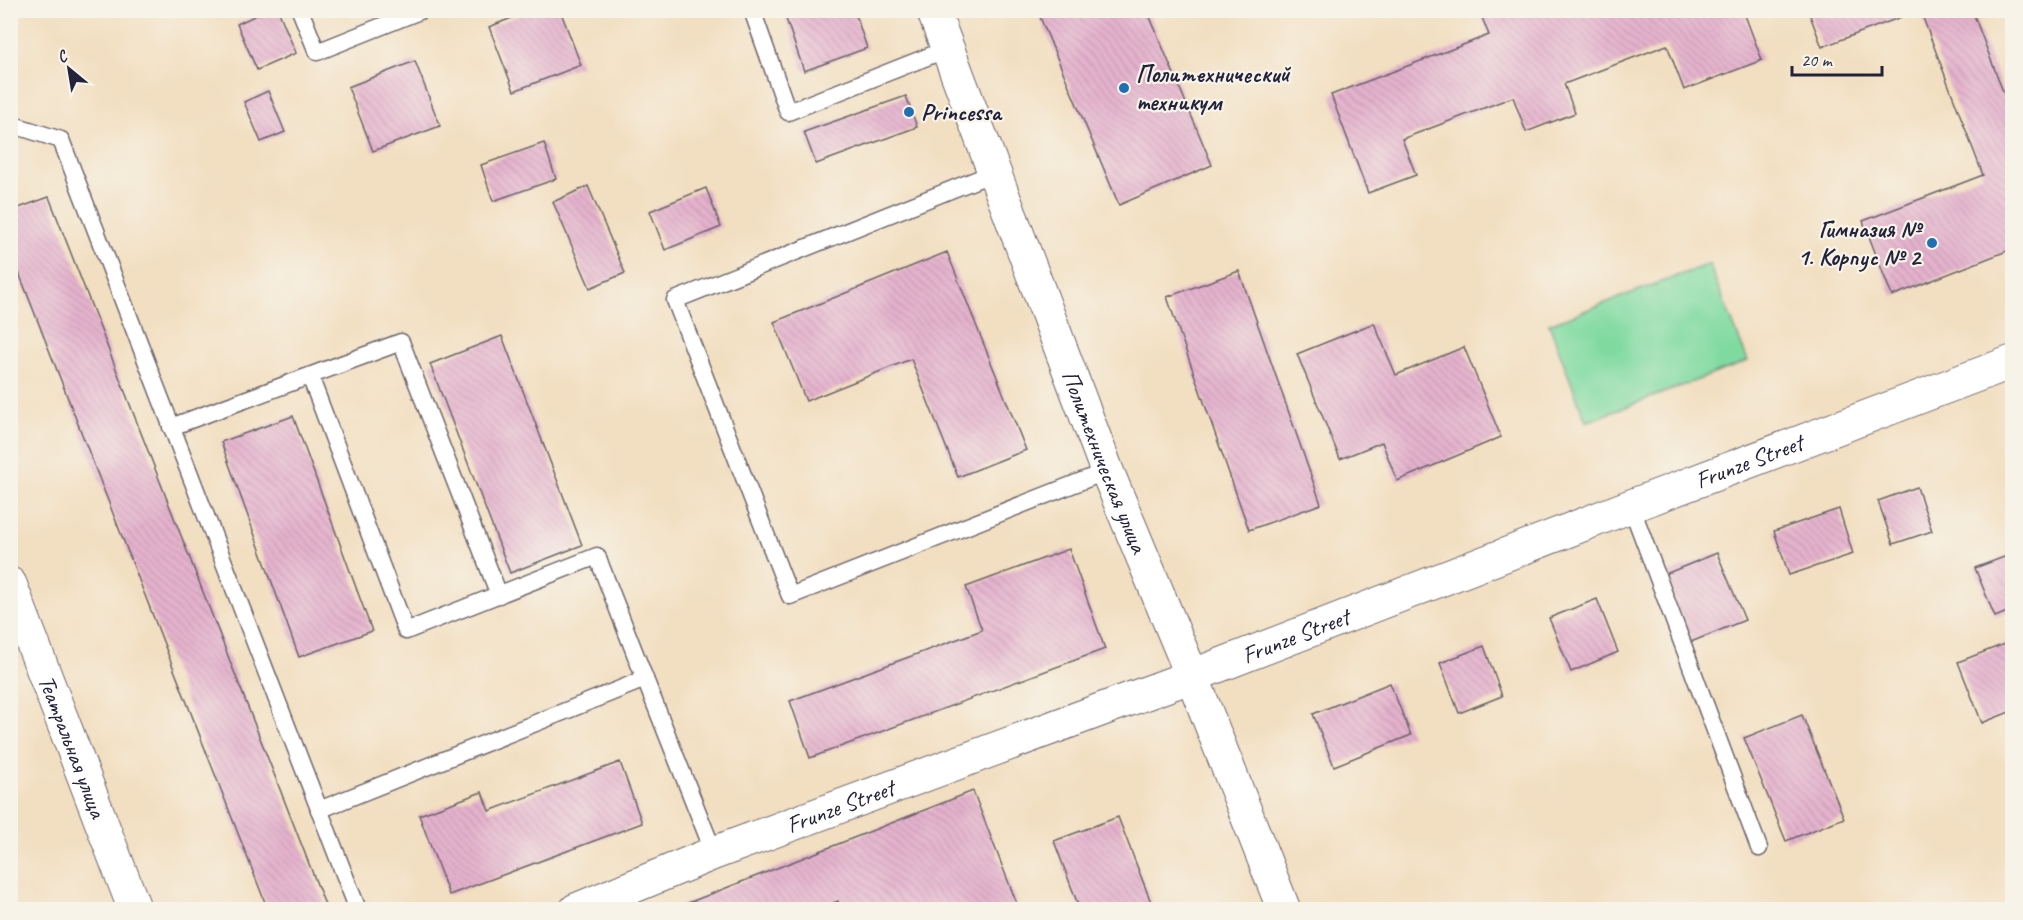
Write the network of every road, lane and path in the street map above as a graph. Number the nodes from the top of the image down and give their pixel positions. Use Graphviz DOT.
graph roads {
  1 [pos="300,10"];
  2 [pos="422,10"];
  3 [pos="752,10"];
  4 [pos="933,10"];
  5 [pos="947,49"];
  6 [pos="10,130"];
  7 [pos="993,173"];
  8 [pos="2013,362"];
  9 [pos="310,376"];
  10 [pos="171,426"];
  11 [pos="1107,471"];
  12 [pos="1631,506"];
  13 [pos="10,584"];
  14 [pos="499,595"];
  15 [pos="1192,676"];
  16 [pos="645,679"];
  17 [pos="319,810"];
  18 [pos="1759,848"];
  19 [pos="714,853"];
  20 [pos="135,909"];
  21 [pos="358,909"];
  22 [pos="576,909"];
  23 [pos="1284,909"];
  1 -- 2 [label="lane"];
  3 -- 5 [label="lane"];
  4 -- 5 [label="street, Политехническая улица"];
  5 -- 7 [label="street, Политехническая улица"];
  6 -- 10 [label="lane"];
  7 -- 11 [label="street, Политехническая улица"];
  7 -- 11 [label="lane"];
  8 -- 12 [label="street, Frunze Street"];
  9 -- 10 [label="lane"];
  9 -- 14 [label="lane"];
  9 -- 14 [label="lane"];
  10 -- 17 [label="lane"];
  11 -- 15 [label="street, Политехническая улица"];
  12 -- 15 [label="street, Frunze Street"];
  12 -- 18 [label="lane"];
  13 -- 20 [label="street, Театральная улица"];
  14 -- 16 [label="lane"];
  15 -- 19 [label="street, Frunze Street"];
  15 -- 23 [label="street, Политехническая улица"];
  16 -- 17 [label="lane"];
  16 -- 19 [label="lane"];
  17 -- 21 [label="lane"];
  19 -- 22 [label="street, Frunze Street"];
}
